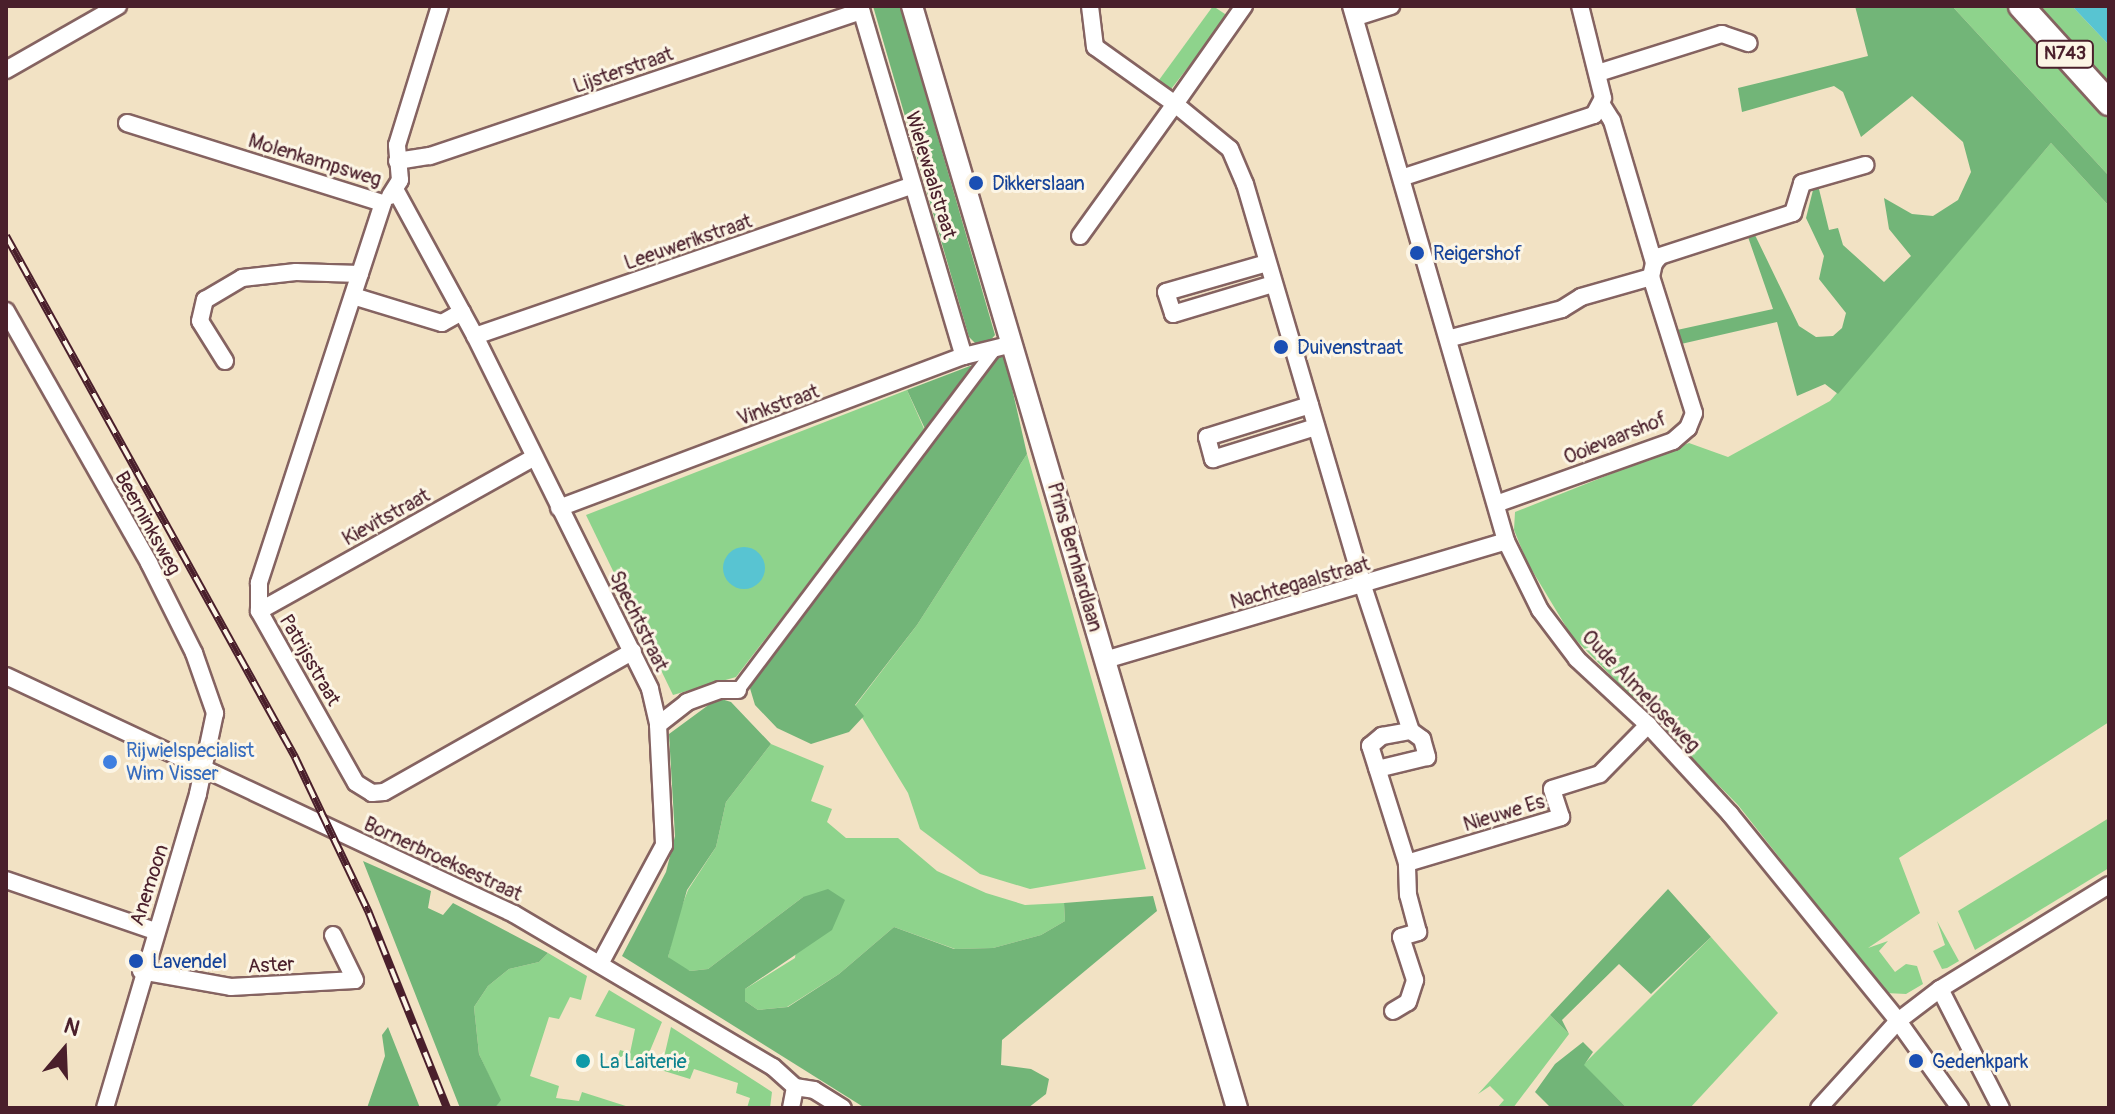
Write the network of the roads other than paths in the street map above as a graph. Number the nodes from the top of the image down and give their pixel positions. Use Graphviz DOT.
graph roads {
  1 [pos="118,6"];
  2 [pos="440,6"];
  3 [pos="912,6"];
  4 [pos="1090,6"];
  5 [pos="1244,6"];
  6 [pos="1391,6"];
  7 [pos="1580,6"];
  8 [pos="2021,6"];
  9 [pos="861,9"];
  10 [pos="1354,11"];
  11 [pos="1748,43"];
  12 [pos="6,70"];
  13 [pos="1598,73"];
  14 [pos="2109,103"];
  15 [pos="1175,104"];
  16 [pos="1602,105"];
  17 [pos="127,123"];
  18 [pos="397,161"];
  19 [pos="1865,165"];
  20 [pos="1404,177"];
  21 [pos="913,185"];
  22 [pos="396,191"];
  23 [pos="383,203"];
  24 [pos="1080,236"];
  25 [pos="1267,263"];
  26 [pos="1652,270"];
  27 [pos="360,274"];
  28 [pos="1273,284"];
  29 [pos="353,296"];
  30 [pos="6,311"];
  31 [pos="462,312"];
  32 [pos="475,336"];
  33 [pos="1451,338"];
  34 [pos="1004,346"];
  35 [pos="964,356"];
  36 [pos="225,361"];
  37 [pos="1310,405"];
  38 [pos="1316,427"];
  39 [pos="533,458"];
  40 [pos="1496,504"];
  41 [pos="559,508"];
  42 [pos="1506,541"];
  43 [pos="1363,586"];
  44 [pos="259,611"];
  45 [pos="633,651"];
  46 [pos="1105,660"];
  47 [pos="6,676"];
  48 [pos="738,690"];
  49 [pos="658,725"];
  50 [pos="1648,725"];
  51 [pos="1411,731"];
  52 [pos="204,766"];
  53 [pos="1377,769"];
  54 [pos="1407,863"];
  55 [pos="6,880"];
  56 [pos="2109,885"];
  57 [pos="155,931"];
  58 [pos="333,935"];
  59 [pos="601,962"];
  60 [pos="141,971"];
  61 [pos="1940,989"];
  62 [pos="1393,1011"];
  63 [pos="1898,1021"];
  64 [pos="795,1087"];
  65 [pos="105,1108"];
  66 [pos="791,1108"];
  67 [pos="843,1108"];
  68 [pos="1237,1108"];
  69 [pos="1819,1108"];
  70 [pos="1960,1108"];
  71 [pos="2001,1108"];
  1 -- 12 [label="street"];
  2 -- 18 [label="street, Molenkampsweg"];
  3 -- 34 [label="street, Prins Bernhardlaan"];
  4 -- 15 [label="street"];
  5 -- 15 [label="street"];
  6 -- 10 [label="street"];
  7 -- 13 [label="street"];
  8 -- 14 [label="main road, N743"];
  9 -- 18 [label="street, Lijsterstraat"];
  9 -- 21 [label="street, Wielewaalstraat"];
  10 -- 20 [label="street, Oude Almeloseweg"];
  11 -- 13 [label="street"];
  13 -- 16 [label="street"];
  15 -- 24 [label="street"];
  15 -- 25 [label="street"];
  16 -- 20 [label="street"];
  16 -- 26 [label="street"];
  17 -- 23 [label="street, Molenkampsweg"];
  18 -- 22 [label="street, Molenkampsweg"];
  19 -- 26 [label="street"];
  20 -- 33 [label="street, Oude Almeloseweg"];
  21 -- 32 [label="street, Leeuwerikstraat"];
  21 -- 35 [label="street, Wielewaalstraat"];
  22 -- 23 [label="street, Molenkampsweg"];
  22 -- 31 [label="street, Spechtstraat"];
  23 -- 27 [label="street, Patrijsstraat"];
  25 -- 28 [label="street"];
  25 -- 28 [label="street"];
  26 -- 33 [label="street"];
  26 -- 40 [label="street, Ooievaarshof"];
  27 -- 29 [label="street, Patrijsstraat"];
  27 -- 36 [label="street"];
  28 -- 37 [label="street"];
  29 -- 31 [label="street"];
  29 -- 44 [label="street, Patrijsstraat"];
  30 -- 52 [label="street, Beerninksweg"];
  31 -- 32 [label="street, Spechtstraat"];
  32 -- 39 [label="street, Spechtstraat"];
  33 -- 40 [label="street, Oude Almeloseweg"];
  34 -- 35 [label="street, Vinkstraat"];
  34 -- 46 [label="street, Prins Bernhardlaan"];
  34 -- 48 [label="street"];
  35 -- 41 [label="street, Vinkstraat"];
  37 -- 38 [label="street"];
  37 -- 38 [label="street"];
  38 -- 43 [label="street"];
  39 -- 41 [label="street, Spechtstraat"];
  39 -- 44 [label="street, Kievitstraat"];
  40 -- 42 [label="street, Oude Almeloseweg"];
  41 -- 45 [label="street, Spechtstraat"];
  42 -- 43 [label="street, Nachtegaalstraat"];
  42 -- 50 [label="street, Oude Almeloseweg"];
  43 -- 46 [label="street, Nachtegaalstraat"];
  43 -- 51 [label="street"];
  44 -- 45 [label="street, Patrijsstraat"];
  45 -- 49 [label="street, Spechtstraat"];
  46 -- 68 [label="street, Prins Bernhardlaan"];
  47 -- 52 [label="street, Bornerbroeksestraat"];
  48 -- 49 [label="street"];
  49 -- 59 [label="street, Spechtstraat"];
  50 -- 54 [label="street, Nieuwe Es"];
  50 -- 63 [label="street, Oude Almeloseweg"];
  51 -- 53 [label="street"];
  51 -- 53 [label="street"];
  52 -- 57 [label="street, Anemoon"];
  52 -- 59 [label="street, Bornerbroeksestraat"];
  53 -- 54 [label="street"];
  54 -- 62 [label="street"];
  55 -- 57 [label="street"];
  56 -- 61 [label="street"];
  57 -- 60 [label="street, Anemoon"];
  58 -- 60 [label="street, Aster"];
  59 -- 64 [label="street, Bornerbroeksestraat"];
  60 -- 65 [label="street, Anemoon"];
  61 -- 63 [label="street"];
  61 -- 71 [label="street"];
  63 -- 69 [label="street"];
  63 -- 70 [label="street, Oude Almeloseweg"];
  64 -- 66 [label="street"];
  64 -- 67 [label="street, Bornerbroeksestraat"];
}
